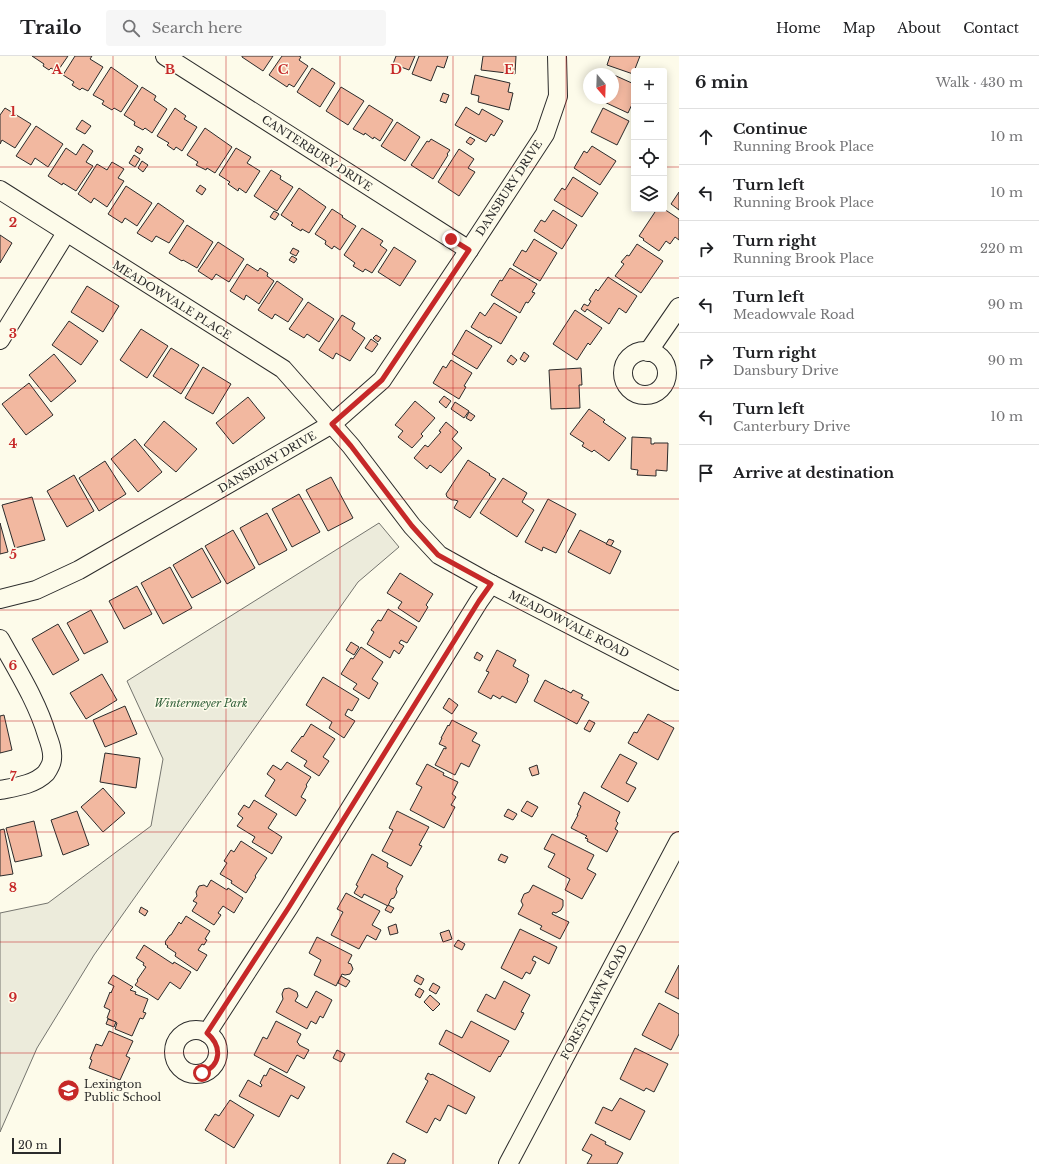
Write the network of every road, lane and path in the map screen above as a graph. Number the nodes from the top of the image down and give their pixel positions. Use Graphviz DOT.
graph roads {
  1 [pos="165,56"];
  2 [pos="557,56"];
  3 [pos="0,190"];
  4 [pos="66,233"];
  5 [pos="469,250"];
  6 [pos="679,307"];
  7 [pos="0,340"];
  8 [pos="648,352"];
  9 [pos="332,424"];
  10 [pos="491,584"];
  11 [pos="0,599"];
  12 [pos="0,639"];
  13 [pos="679,681"];
  14 [pos="0,790"];
  15 [pos="679,841"];
  16 [pos="207,1033"];
  17 [pos="508,1164"];
  1 -- 5 [label="street, CANTERBURY DRIVE"];
  2 -- 5 [label="street, DANSBURY DRIVE"];
  3 -- 4 [label="street, MEADOWVALE PLACE"];
  4 -- 7 [label="street"];
  4 -- 9 [label="street, MEADOWVALE PLACE"];
  5 -- 9 [label="street, DANSBURY DRIVE"];
  6 -- 8 [label="street"];
  9 -- 10 [label="street, MEADOWVALE ROAD"];
  9 -- 11 [label="street, DANSBURY DRIVE"];
  10 -- 13 [label="street, MEADOWVALE ROAD"];
  10 -- 16 [label="street"];
  12 -- 14 [label="street"];
  15 -- 17 [label="street, FORESTLAWN ROAD"];
}
